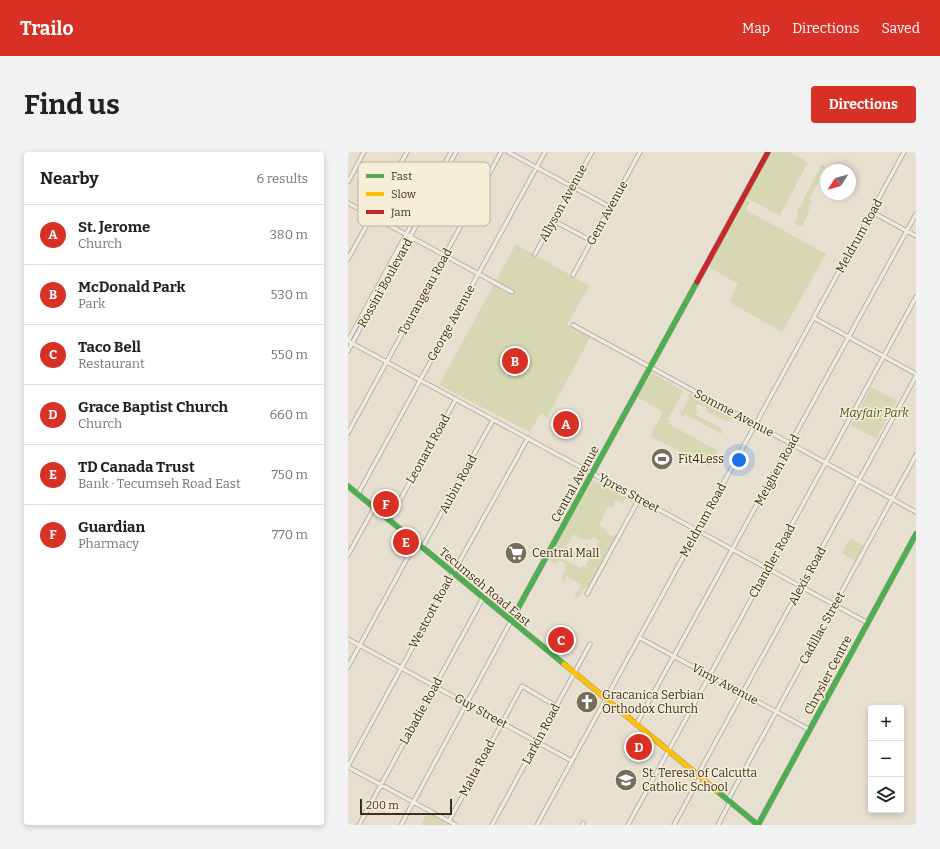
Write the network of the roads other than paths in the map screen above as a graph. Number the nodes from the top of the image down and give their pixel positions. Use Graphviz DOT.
graph roads {
  1 [pos="364,152"];
  2 [pos="407,152"];
  3 [pos="451,152"];
  4 [pos="456,152"];
  5 [pos="501,152"];
  6 [pos="508,152"];
  7 [pos="545,152"];
  8 [pos="592,152"];
  9 [pos="640,152"];
  10 [pos="768,152"];
  11 [pos="904,152"];
  12 [pos="359,162"];
  13 [pos="402,162"];
  14 [pos="446,162"];
  15 [pos="450,162"];
  16 [pos="358,163"];
  17 [pos="537,167"];
  18 [pos="490,172"];
  19 [pos="348,182"];
  20 [pos="572,187"];
  21 [pos="348,203"];
  22 [pos="610,207"];
  23 [pos="358,208"];
  24 [pos="872,212"];
  25 [pos="916,214"];
  26 [pos="554,221"];
  27 [pos="366,226"];
  28 [pos="390,226"];
  29 [pos="413,226"];
  30 [pos="414,226"];
  31 [pos="461,226"];
  32 [pos="907,231"];
  33 [pos="408,236"];
  34 [pos="916,236"];
  35 [pos="592,241"];
  36 [pos="535,254"];
  37 [pos="445,256"];
  38 [pos="348,259"];
  39 [pos="479,273"];
  40 [pos="573,275"];
  41 [pos="512,292"];
  42 [pos="916,297"];
  43 [pos="814,318"];
  44 [pos="573,325"];
  45 [pos="849,337"];
  46 [pos="349,341"];
  47 [pos="348,351"];
  48 [pos="884,356"];
  49 [pos="387,362"];
  50 [pos="650,367"];
  51 [pos="916,375"];
  52 [pos="420,380"];
  53 [pos="456,399"];
  54 [pos="493,420"];
  55 [pos="756,425"];
  56 [pos="348,433"];
  57 [pos="528,438"];
  58 [pos="791,443"];
  59 [pos="916,455"];
  60 [pos="826,462"];
  61 [pos="592,473"];
  62 [pos="859,480"];
  63 [pos="348,486"];
  64 [pos="358,494"];
  65 [pos="639,499"];
  66 [pos="892,499"];
  67 [pos="374,508"];
  68 [pos="916,512"];
  69 [pos="389,520"];
  70 [pos="698,531"];
  71 [pos="916,534"];
  72 [pos="416,542"];
  73 [pos="422,548"];
  74 [pos="733,550"];
  75 [pos="348,555"];
  76 [pos="768,569"];
  77 [pos="453,573"];
  78 [pos="800,587"];
  79 [pos="587,594"];
  80 [pos="483,598"];
  81 [pos="834,605"];
  82 [pos="511,621"];
  83 [pos="868,623"];
  84 [pos="640,638"];
  85 [pos="348,639"];
  86 [pos="590,644"];
  87 [pos="360,645"];
  88 [pos="675,657"];
  89 [pos="348,667"];
  90 [pos="401,668"];
  91 [pos="574,673"];
  92 [pos="710,676"];
  93 [pos="434,686"];
  94 [pos="742,694"];
  95 [pos="606,699"];
  96 [pos="467,704"];
  97 [pos="556,706"];
  98 [pos="776,712"];
  99 [pos="502,723"];
  100 [pos="636,724"];
  101 [pos="810,730"];
  102 [pos="537,742"];
  103 [pos="668,751"];
  104 [pos="572,761"];
  105 [pos="348,767"];
  106 [pos="699,776"];
  107 [pos="381,785"];
  108 [pos="729,801"];
  109 [pos="413,802"];
  110 [pos="449,821"];
  111 [pos="359,825"];
  112 [pos="401,825"];
  113 [pos="456,825"];
  114 [pos="492,825"];
  115 [pos="537,825"];
  116 [pos="628,825"];
  117 [pos="674,825"];
  118 [pos="718,825"];
  119 [pos="758,825"];
  1 -- 12 [label="street"];
  2 -- 13 [label="street"];
  3 -- 14 [label="street, Rossini Boulevard"];
  4 -- 15 [label="street, Rossini Boulevard"];
  5 -- 18 [label="street, Tourangeau Road"];
  6 -- 17 [label="street"];
  7 -- 17 [label="street, George Avenue"];
  8 -- 20 [label="street, Allyson Avenue"];
  9 -- 22 [label="street, Gem Avenue"];
  10 -- 50 [label="street, Central Avenue"];
  11 -- 24 [label="street, Meldrum Road"];
  16 -- 19 [label="street"];
  17 -- 20 [label="street"];
  17 -- 39 [label="street, George Avenue"];
  20 -- 22 [label="street"];
  20 -- 26 [label="street, Allyson Avenue"];
  21 -- 23 [label="street"];
  22 -- 35 [label="street, Gem Avenue"];
  24 -- 32 [label="street"];
  24 -- 43 [label="street, Meldrum Road"];
  25 -- 32 [label="street, Meighen Road"];
  26 -- 35 [label="street"];
  26 -- 36 [label="street, Allyson Avenue"];
  27 -- 38 [label="street"];
  28 -- 33 [label="street"];
  29 -- 33 [label="street, Rossini Boulevard"];
  30 -- 33 [label="street, Rossini Boulevard"];
  31 -- 37 [label="street, Tourangeau Road"];
  32 -- 34 [label="street"];
  32 -- 45 [label="street, Meighen Road"];
  33 -- 37 [label="street"];
  33 -- 46 [label="street, Rossini Boulevard"];
  35 -- 40 [label="street, Gem Avenue"];
  37 -- 39 [label="street"];
  37 -- 49 [label="street, Tourangeau Road"];
  39 -- 41 [label="street"];
  39 -- 52 [label="street, George Avenue"];
  42 -- 48 [label="street, Chandler Road"];
  43 -- 45 [label="street"];
  43 -- 55 [label="street, Meldrum Road"];
  44 -- 50 [label="street, Somme Avenue"];
  45 -- 48 [label="street"];
  45 -- 58 [label="street, Meighen Road"];
  46 -- 47 [label="street, Rossini Boulevard"];
  46 -- 49 [label="street, Ypres Street"];
  48 -- 51 [label="street"];
  48 -- 60 [label="street, Chandler Road"];
  49 -- 52 [label="street, Ypres Street"];
  49 -- 56 [label="street, Tourangeau Road"];
  50 -- 55 [label="street, Somme Avenue"];
  50 -- 61 [label="street, Central Avenue"];
  51 -- 62 [label="street, Alexis Road"];
  52 -- 53 [label="street, Ypres Street"];
  52 -- 64 [label="street, George Avenue"];
  53 -- 54 [label="street, Ypres Street"];
  53 -- 69 [label="street, Leonard Road"];
  54 -- 57 [label="street, Ypres Street"];
  54 -- 73 [label="street, Aubin Road"];
  55 -- 58 [label="street, Somme Avenue"];
  55 -- 70 [label="street, Meldrum Road"];
  57 -- 61 [label="street, Ypres Street"];
  57 -- 77 [label="street, Westcott Road"];
  58 -- 60 [label="street, Somme Avenue"];
  58 -- 74 [label="street, Meighen Road"];
  59 -- 66 [label="street, Cadillac Street"];
  60 -- 62 [label="street, Somme Avenue"];
  60 -- 76 [label="street, Chandler Road"];
  61 -- 65 [label="street, Ypres Street"];
  61 -- 82 [label="street, Central Avenue"];
  62 -- 66 [label="street, Somme Avenue"];
  62 -- 78 [label="street, Alexis Road"];
  63 -- 64 [label="street, Tecumseh Road East"];
  64 -- 67 [label="street, Tecumseh Road East"];
  65 -- 70 [label="street, Ypres Street"];
  65 -- 79 [label="street"];
  66 -- 68 [label="street, Somme Avenue"];
  66 -- 81 [label="street, Cadillac Street"];
  67 -- 69 [label="street, Tecumseh Road East"];
  67 -- 75 [label="street"];
  69 -- 72 [label="street, Tecumseh Road East"];
  70 -- 74 [label="street, Ypres Street"];
  70 -- 84 [label="street, Meldrum Road"];
  71 -- 83 [label="street, Chrysler Centre"];
  72 -- 73 [label="street, Tecumseh Road East"];
  72 -- 87 [label="street"];
  73 -- 77 [label="street, Tecumseh Road East"];
  74 -- 76 [label="street, Ypres Street"];
  74 -- 88 [label="street, Meighen Road"];
  76 -- 78 [label="street, Ypres Street"];
  76 -- 92 [label="street, Chandler Road"];
  77 -- 80 [label="street, Tecumseh Road East"];
  77 -- 90 [label="street, Westcott Road"];
  78 -- 81 [label="street, Ypres Street"];
  78 -- 94 [label="street, Alexis Road"];
  80 -- 82 [label="street, Tecumseh Road East"];
  80 -- 93 [label="street, Labadie Road"];
  81 -- 83 [label="street, Ypres Street"];
  81 -- 98 [label="street, Cadillac Street"];
  82 -- 91 [label="street, Tecumseh Road East"];
  82 -- 96 [label="street, Central Avenue"];
  83 -- 101 [label="street, Chrysler Centre"];
  84 -- 88 [label="street, Vimy Avenue"];
  84 -- 95 [label="street, Meldrum Road"];
  85 -- 87 [label="street, Guy Street"];
  86 -- 91 [label="street, Larkin Road"];
  87 -- 89 [label="street"];
  87 -- 90 [label="street, Guy Street"];
  88 -- 92 [label="street, Vimy Avenue"];
  88 -- 100 [label="street, Meighen Road"];
  90 -- 93 [label="street, Guy Street"];
  90 -- 105 [label="street, Westcott Road"];
  91 -- 95 [label="street, Tecumseh Road East"];
  91 -- 97 [label="street, Larkin Road"];
  92 -- 94 [label="street, Vimy Avenue"];
  92 -- 103 [label="street, Chandler Road"];
  93 -- 96 [label="street, Guy Street"];
  93 -- 107 [label="street, Labadie Road"];
  94 -- 98 [label="street, Vimy Avenue"];
  94 -- 106 [label="street, Alexis Road"];
  95 -- 100 [label="street, Tecumseh Road East"];
  95 -- 104 [label="street, Meldrum Road"];
  96 -- 99 [label="street, Guy Street"];
  96 -- 109 [label="street, Central Avenue"];
  97 -- 99 [label="street, Malta Road"];
  97 -- 102 [label="street, Larkin Road"];
  98 -- 101 [label="street, Vimy Avenue"];
  98 -- 108 [label="street, Cadillac Street"];
  99 -- 102 [label="street, Guy Street"];
  99 -- 110 [label="street, Malta Road"];
  100 -- 103 [label="street, Tecumseh Road East"];
  101 -- 119 [label="street, Chrysler Centre"];
  102 -- 104 [label="street, Guy Street"];
  102 -- 114 [label="street, Larkin Road"];
  103 -- 106 [label="street, Tecumseh Road East"];
  103 -- 116 [label="street, Chandler Road"];
  104 -- 115 [label="street, Meldrum Road"];
  105 -- 107 [label="street"];
  106 -- 108 [label="street, Tecumseh Road East"];
  106 -- 117 [label="street, Alexis Road"];
  107 -- 109 [label="street"];
  107 -- 111 [label="street, Labadie Road"];
  108 -- 118 [label="street, Cadillac Street"];
  108 -- 119 [label="street, Tecumseh Road East"];
  109 -- 110 [label="street"];
  109 -- 112 [label="street, Central Avenue"];
  110 -- 113 [label="street"];
}
